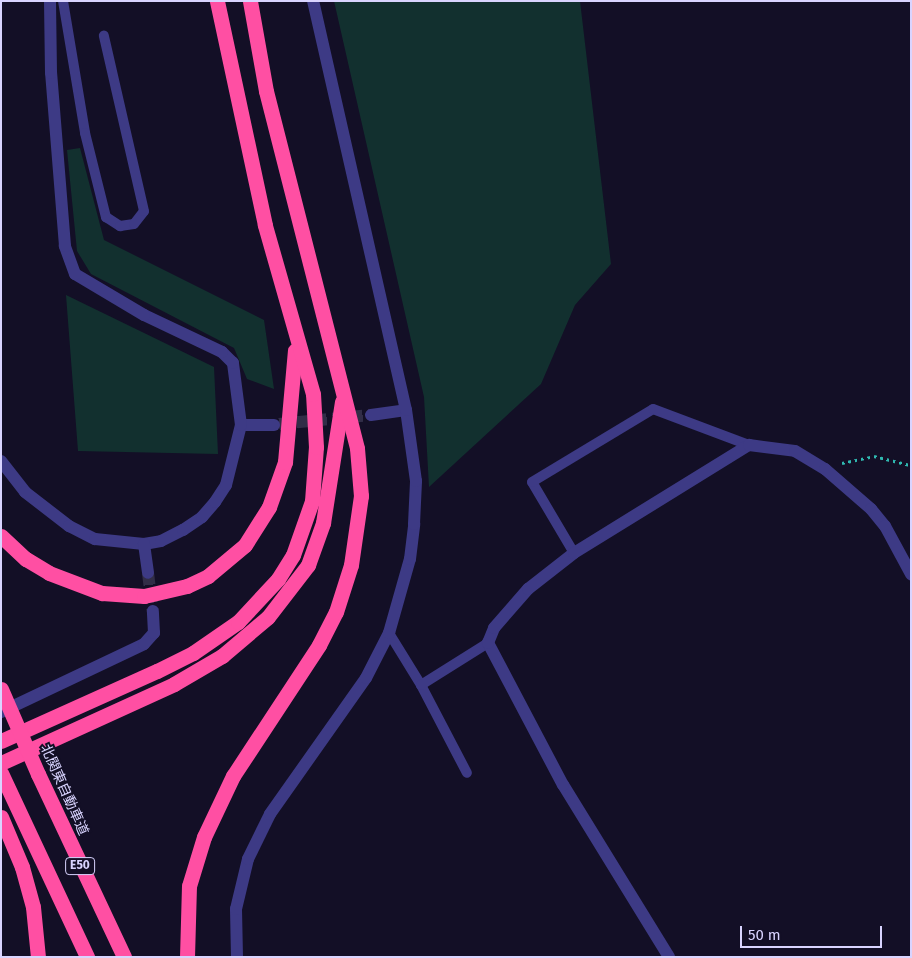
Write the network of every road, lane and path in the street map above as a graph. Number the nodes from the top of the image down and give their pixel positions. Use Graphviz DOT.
graph roads {
  1 [pos="50,1"];
  2 [pos="63,1"];
  3 [pos="217,1"];
  4 [pos="250,1"];
  5 [pos="313,1"];
  6 [pos="104,36"];
  7 [pos="295,341"];
  8 [pos="342,397"];
  9 [pos="406,410"];
  10 [pos="371,415"];
  11 [pos="274,424"];
  12 [pos="241,425"];
  13 [pos="749,445"];
  14 [pos="1,462"];
  15 [pos="911,465"];
  16 [pos="825,469"];
  17 [pos="1,536"];
  18 [pos="144,544"];
  19 [pos="574,554"];
  20 [pos="148,573"];
  21 [pos="911,574"];
  22 [pos="153,611"];
  23 [pos="389,633"];
  24 [pos="488,643"];
  25 [pos="421,685"];
  26 [pos="1,689"];
  27 [pos="1,712"];
  28 [pos="1,741"];
  29 [pos="1,763"];
  30 [pos="467,773"];
  31 [pos="4,780"];
  32 [pos="1,817"];
  33 [pos="38,957"];
  34 [pos="88,957"];
  35 [pos="124,957"];
  36 [pos="187,957"];
  37 [pos="237,957"];
  38 [pos="669,957"];
  1 -- 12 [label="street"];
  2 -- 6 [label="lane"];
  3 -- 7 [label="highway"];
  4 -- 8 [label="highway"];
  5 -- 9 [label="street"];
  7 -- 17 [label="highway"];
  7 -- 28 [label="highway"];
  8 -- 29 [label="highway"];
  8 -- 36 [label="highway"];
  9 -- 10 [label="street"];
  9 -- 23 [label="street"];
  11 -- 12 [label="street"];
  12 -- 18 [label="street"];
  13 -- 16 [label="street"];
  13 -- 19 [label="street"];
  13 -- 19 [label="lane"];
  14 -- 18 [label="street"];
  15 -- 16 [label="path"];
  16 -- 21 [label="street"];
  18 -- 20 [label="street"];
  19 -- 24 [label="street"];
  22 -- 27 [label="street"];
  23 -- 25 [label="lane"];
  23 -- 37 [label="street"];
  24 -- 25 [label="lane"];
  24 -- 38 [label="street"];
  25 -- 30 [label="lane"];
  26 -- 35 [label="highway, 北関東自動車道 / E50, bridge"];
  31 -- 34 [label="highway, E50"];
  32 -- 33 [label="highway"];
}
